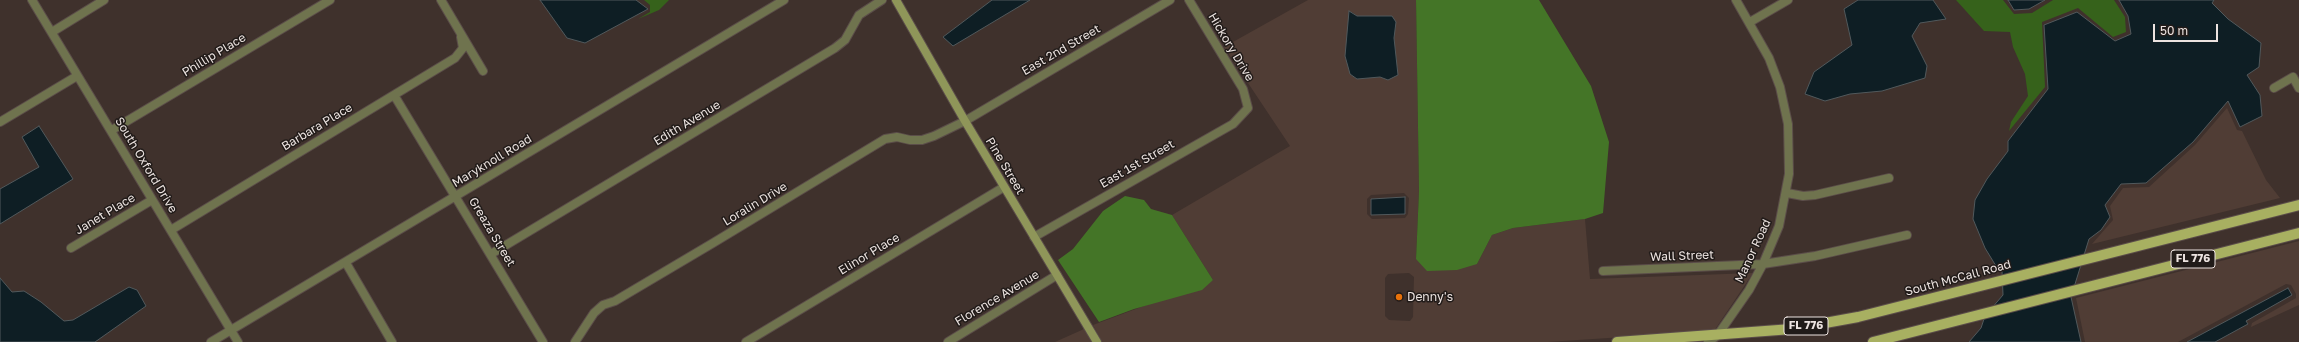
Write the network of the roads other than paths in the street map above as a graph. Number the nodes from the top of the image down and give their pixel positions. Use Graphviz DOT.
graph roads {
  1 [pos="32,0"];
  2 [pos="104,0"];
  3 [pos="330,0"];
  4 [pos="441,0"];
  5 [pos="784,0"];
  6 [pos="882,0"];
  7 [pos="896,0"];
  8 [pos="1170,0"];
  9 [pos="1189,0"];
  10 [pos="1736,0"];
  11 [pos="1788,0"];
  12 [pos="1750,22"];
  13 [pos="52,32"];
  14 [pos="461,36"];
  15 [pos="483,71"];
  16 [pos="77,76"];
  17 [pos="2274,88"];
  18 [pos="2299,88"];
  19 [pos="394,95"];
  20 [pos="1248,108"];
  21 [pos="965,121"];
  22 [pos="0,122"];
  23 [pos="112,130"];
  24 [pos="1889,178"];
  25 [pos="1004,187"];
  26 [pos="1787,193"];
  27 [pos="457,196"];
  28 [pos="152,200"];
  29 [pos="2299,204"];
  30 [pos="171,230"];
  31 [pos="2299,232"];
  32 [pos="1906,235"];
  33 [pos="1034,237"];
  34 [pos="71,248"];
  35 [pos="491,254"];
  36 [pos="346,263"];
  37 [pos="1763,264"];
  38 [pos="1603,271"];
  39 [pos="1057,275"];
  40 [pos="230,330"];
  41 [pos="1717,336"];
  42 [pos="211,342"];
  43 [pos="238,342"];
  44 [pos="392,342"];
  45 [pos="543,342"];
  46 [pos="575,342"];
  47 [pos="746,342"];
  48 [pos="948,342"];
  49 [pos="1097,342"];
  50 [pos="1617,342"];
  51 [pos="1708,342"];
  52 [pos="1873,342"];
  1 -- 13 [label="street, South Oxford Drive"];
  2 -- 13 [label="street"];
  3 -- 23 [label="street, Phillip Place"];
  4 -- 14 [label="street"];
  5 -- 27 [label="street, Maryknoll Road"];
  6 -- 35 [label="street, Edith Avenue"];
  7 -- 21 [label="main road, Pine Street"];
  8 -- 21 [label="street, East 2nd Street"];
  9 -- 20 [label="street, Hickory Drive"];
  10 -- 12 [label="street, Manor Road"];
  11 -- 12 [label="street"];
  12 -- 26 [label="street, Manor Road"];
  13 -- 16 [label="street, South Oxford Drive"];
  14 -- 15 [label="street"];
  14 -- 19 [label="street, Barbara Place"];
  16 -- 22 [label="street"];
  16 -- 23 [label="street, South Oxford Drive"];
  17 -- 18 [label="street"];
  19 -- 27 [label="street, Greaza Street"];
  19 -- 30 [label="street, Barbara Place"];
  20 -- 33 [label="street, East 1st Street"];
  21 -- 25 [label="main road, Pine Street"];
  21 -- 46 [label="street, Loralin Drive"];
  23 -- 28 [label="street, South Oxford Drive"];
  24 -- 26 [label="street"];
  25 -- 33 [label="main road, Pine Street"];
  25 -- 47 [label="street, Elinor Place"];
  26 -- 37 [label="street, Manor Road"];
  27 -- 35 [label="street, Greaza Street"];
  27 -- 36 [label="street, Maryknoll Road"];
  28 -- 30 [label="street, South Oxford Drive"];
  28 -- 34 [label="street, Janet Place"];
  29 -- 41 [label="main road, South McCall Road / FL 776"];
  30 -- 40 [label="street, South Oxford Drive"];
  31 -- 52 [label="main road, FL 776"];
  32 -- 37 [label="street, Wall Street"];
  33 -- 39 [label="main road, Pine Street"];
  35 -- 45 [label="street, Greaza Street"];
  36 -- 40 [label="street, Maryknoll Road"];
  36 -- 44 [label="street"];
  37 -- 38 [label="street, Wall Street"];
  37 -- 41 [label="street, Manor Road"];
  39 -- 48 [label="street, Florence Avenue"];
  39 -- 49 [label="main road, Pine Street"];
  40 -- 42 [label="street, Maryknoll Road"];
  40 -- 43 [label="street, South Oxford Drive"];
  41 -- 50 [label="main road, South McCall Road / FL 776"];
  41 -- 51 [label="street, Manor Road"];
}
